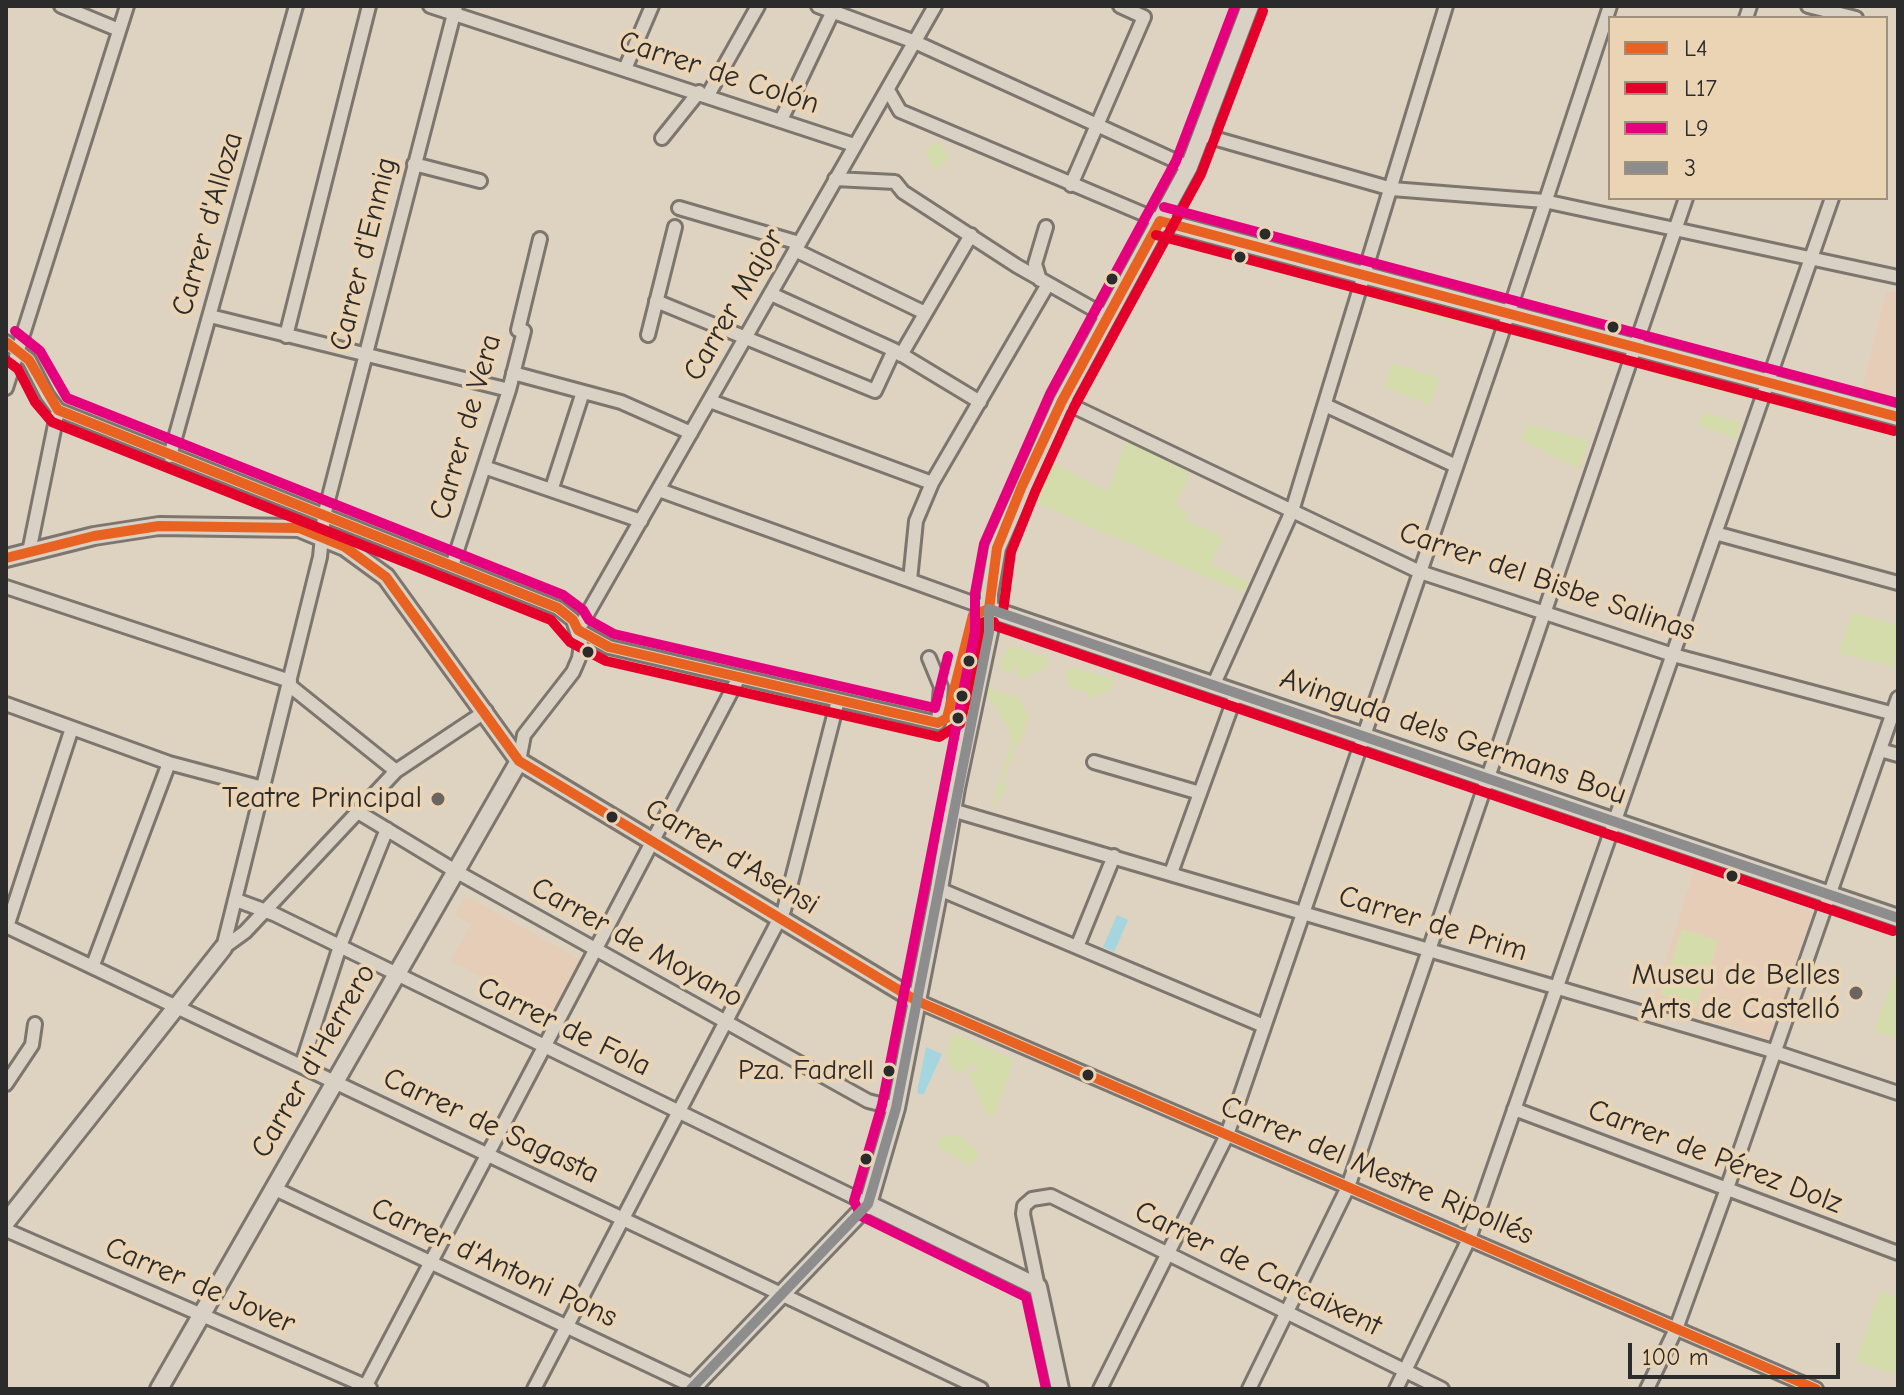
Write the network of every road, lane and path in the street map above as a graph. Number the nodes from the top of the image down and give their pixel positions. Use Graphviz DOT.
graph roads {
  1 [pos="61,6"];
  2 [pos="127,6"];
  3 [pos="296,6"];
  4 [pos="369,6"];
  5 [pos="430,6"];
  6 [pos="652,6"];
  7 [pos="758,6"];
  8 [pos="818,6"];
  9 [pos="935,6"];
  10 [pos="1120,6"];
  11 [pos="1250,6"];
  12 [pos="1446,6"];
  13 [pos="1610,6"];
  14 [pos="1808,6"];
  15 [pos="454,10"];
  16 [pos="840,10"];
  17 [pos="1848,16"];
  18 [pos="119,30"];
  19 [pos="915,42"];
  20 [pos="625,69"];
  21 [pos="888,90"];
  22 [pos="703,94"];
  23 [pos="781,120"];
  24 [pos="1097,125"];
  25 [pos="1203,135"];
  26 [pos="662,138"];
  27 [pos="854,145"];
  28 [pos="414,164"];
  29 [pos="1189,167"];
  30 [pos="835,179"];
  31 [pos="480,181"];
  32 [pos="1071,185"];
  33 [pos="1392,189"];
  34 [pos="1685,200"];
  35 [pos="1831,200"];
  36 [pos="1544,201"];
  37 [pos="679,208"];
  38 [pos="1160,221"];
  39 [pos="675,227"];
  40 [pos="1046,227"];
  41 [pos="1676,230"];
  42 [pos="971,235"];
  43 [pos="540,239"];
  44 [pos="797,247"];
  45 [pos="1811,257"];
  46 [pos="1366,276"];
  47 [pos="1898,277"];
  48 [pos="1044,282"];
  49 [pos="771,294"];
  50 [pos="656,301"];
  51 [pos="925,313"];
  52 [pos="1507,313"];
  53 [pos="210,316"];
  54 [pos="1109,318"];
  55 [pos="648,335"];
  56 [pos="286,336"];
  57 [pos="746,338"];
  58 [pos="6,342"];
  59 [pos="1637,348"];
  60 [pos="18,350"];
  61 [pos="898,352"];
  62 [pos="365,355"];
  63 [pos="513,373"];
  64 [pos="1767,382"];
  65 [pos="6,388"];
  66 [pos="509,390"];
  67 [pos="583,392"];
  68 [pos="710,401"];
  69 [pos="1062,401"];
  70 [pos="980,402"];
  71 [pos="1325,405"];
  72 [pos="58,410"];
  73 [pos="1898,417"];
  74 [pos="691,433"];
  75 [pos="170,456"];
  76 [pos="1456,466"];
  77 [pos="484,467"];
  78 [pos="932,483"];
  79 [pos="552,488"];
  80 [pos="659,490"];
  81 [pos="1292,511"];
  82 [pos="324,516"];
  83 [pos="641,521"];
  84 [pos="1715,533"];
  85 [pos="320,535"];
  86 [pos="29,552"];
  87 [pos="6,558"];
  88 [pos="452,566"];
  89 [pos="1420,572"];
  90 [pos="910,580"];
  91 [pos="1898,583"];
  92 [pos="6,587"];
  93 [pos="989,609"];
  94 [pos="1546,612"];
  95 [pos="578,630"];
  96 [pos="1673,655"];
  97 [pos="929,658"];
  98 [pos="739,677"];
  99 [pos="289,683"];
  100 [pos="1213,686"];
  101 [pos="1236,694"];
  102 [pos="1898,698"];
  103 [pos="838,700"];
  104 [pos="6,704"];
  105 [pos="486,711"];
  106 [pos="1895,715"];
  107 [pos="72,728"];
  108 [pos="1364,735"];
  109 [pos="1880,750"];
  110 [pos="1898,755"];
  111 [pos="519,761"];
  112 [pos="1094,762"];
  113 [pos="169,763"];
  114 [pos="396,771"];
  115 [pos="1488,779"];
  116 [pos="263,788"];
  117 [pos="1200,793"];
  118 [pos="952,810"];
  119 [pos="358,812"];
  120 [pos="1615,822"];
  121 [pos="387,829"];
  122 [pos="653,842"];
  123 [pos="1114,856"];
  124 [pos="457,872"];
  125 [pos="1171,873"];
  126 [pos="939,889"];
  127 [pos="1830,895"];
  128 [pos="236,900"];
  129 [pos="266,910"];
  130 [pos="1303,912"];
  131 [pos="1898,918"];
  132 [pos="780,919"];
  133 [pos="7,927"];
  134 [pos="340,946"];
  135 [pos="1077,947"];
  136 [pos="223,948"];
  137 [pos="596,950"];
  138 [pos="1429,950"];
  139 [pos="93,965"];
  140 [pos="397,974"];
  141 [pos="1557,987"];
  142 [pos="917,1001"];
  143 [pos="178,1005"];
  144 [pos="726,1022"];
  145 [pos="1264,1026"];
  146 [pos="34,1029"];
  147 [pos="545,1046"];
  148 [pos="1775,1052"];
  149 [pos="302,1064"];
  150 [pos="335,1081"];
  151 [pos="6,1084"];
  152 [pos="1898,1093"];
  153 [pos="896,1108"];
  154 [pos="1514,1109"];
  155 [pos="679,1112"];
  156 [pos="1227,1135"];
  157 [pos="489,1153"];
  158 [pos="1348,1187"];
  159 [pos="273,1188"];
  160 [pos="1727,1189"];
  161 [pos="868,1204"];
  162 [pos="624,1217"];
  163 [pos="6,1222"];
  164 [pos="6,1230"];
  165 [pos="1469,1239"];
  166 [pos="1898,1253"];
  167 [pos="1168,1254"];
  168 [pos="431,1262"];
  169 [pos="1038,1287"];
  170 [pos="783,1293"];
  171 [pos="1287,1312"];
  172 [pos="199,1314"];
  173 [pos="567,1326"];
  174 [pos="1676,1329"];
  175 [pos="1405,1371"];
  176 [pos="951,1374"];
  177 [pos="368,1388"];
  178 [pos="694,1388"];
  179 [pos="159,1389"];
  180 [pos="534,1389"];
  181 [pos="945,1389"];
  182 [pos="981,1389"];
  183 [pos="1060,1389"];
  184 [pos="1100,1389"];
  185 [pos="1249,1389"];
  186 [pos="1396,1389"];
  187 [pos="1442,1389"];
  188 [pos="1647,1389"];
  189 [pos="1816,1389"];
  1 -- 18 [label="street"];
  2 -- 18 [label="street"];
  3 -- 53 [label="street, Carrer d'Alloza"];
  4 -- 56 [label="street"];
  5 -- 15 [label="street, Carrer de Colón"];
  6 -- 20 [label="street"];
  7 -- 22 [label="street"];
  8 -- 16 [label="street"];
  9 -- 19 [label="street, Carrer Major"];
  10 -- 24 [label="street"];
  11 -- 25 [label="street"];
  12 -- 33 [label="street"];
  13 -- 36 [label="street"];
  14 -- 17 [label="street"];
  15 -- 20 [label="street, Carrer de Colón"];
  15 -- 28 [label="street, Carrer d'Enmig"];
  16 -- 19 [label="street"];
  16 -- 23 [label="street"];
  18 -- 60 [label="street"];
  19 -- 21 [label="street, Carrer Major"];
  19 -- 24 [label="street"];
  20 -- 22 [label="street, Carrer de Colón"];
  21 -- 27 [label="street, Carrer Major"];
  21 -- 32 [label="street"];
  22 -- 23 [label="street, Carrer de Colón"];
  22 -- 26 [label="street"];
  23 -- 27 [label="street, Carrer de Colón"];
  24 -- 29 [label="street"];
  24 -- 32 [label="street"];
  25 -- 29 [label="street"];
  25 -- 33 [label="street"];
  27 -- 30 [label="street, Carrer Major"];
  28 -- 31 [label="street"];
  28 -- 62 [label="street, Carrer d'Enmig"];
  29 -- 38 [label="street"];
  30 -- 42 [label="street"];
  30 -- 44 [label="street, Carrer Major"];
  32 -- 38 [label="street"];
  33 -- 36 [label="street"];
  33 -- 46 [label="street"];
  34 -- 41 [label="street"];
  35 -- 45 [label="street"];
  36 -- 41 [label="street"];
  36 -- 52 [label="street"];
  37 -- 44 [label="street"];
  38 -- 46 [label="street"];
  38 -- 54 [label="street"];
  39 -- 50 [label="street"];
  40 -- 48 [label="street"];
  41 -- 45 [label="street"];
  41 -- 59 [label="street"];
  42 -- 48 [label="street"];
  42 -- 51 [label="street"];
  43 -- 63 [label="street, Carrer de Vera"];
  44 -- 49 [label="street, Carrer Major"];
  44 -- 51 [label="street"];
  45 -- 47 [label="street"];
  45 -- 64 [label="street"];
  46 -- 52 [label="street"];
  46 -- 71 [label="street"];
  48 -- 54 [label="street"];
  48 -- 70 [label="street"];
  49 -- 57 [label="street, Carrer Major"];
  49 -- 61 [label="street"];
  50 -- 55 [label="street"];
  50 -- 57 [label="street"];
  51 -- 61 [label="street"];
  52 -- 59 [label="street"];
  52 -- 76 [label="street"];
  53 -- 56 [label="street"];
  53 -- 75 [label="street, Carrer d'Alloza"];
  54 -- 69 [label="street"];
  56 -- 62 [label="street"];
  57 -- 61 [label="street"];
  57 -- 68 [label="street, Carrer Major"];
  58 -- 60 [label="street"];
  59 -- 64 [label="street"];
  59 -- 94 [label="street"];
  60 -- 65 [label="street"];
  60 -- 72 [label="street"];
  61 -- 70 [label="street"];
  62 -- 66 [label="street"];
  62 -- 82 [label="street, Carrer d'Enmig"];
  63 -- 66 [label="street, Carrer de Vera"];
  63 -- 67 [label="street"];
  64 -- 73 [label="street"];
  64 -- 84 [label="street"];
  66 -- 77 [label="street, Carrer de Vera"];
  67 -- 74 [label="street"];
  67 -- 79 [label="street"];
  68 -- 74 [label="street, Carrer Major"];
  68 -- 78 [label="street"];
  69 -- 81 [label="street, Carrer del Bisbe Salinas"];
  69 -- 93 [label="street"];
  70 -- 78 [label="street"];
  71 -- 76 [label="street"];
  71 -- 81 [label="street"];
  72 -- 75 [label="street"];
  72 -- 86 [label="street"];
  74 -- 80 [label="street, Carrer Major"];
  75 -- 82 [label="street"];
  76 -- 89 [label="street"];
  77 -- 79 [label="street"];
  77 -- 88 [label="street, Carrer de Vera"];
  78 -- 90 [label="street"];
  79 -- 83 [label="street"];
  80 -- 83 [label="street, Carrer Major"];
  80 -- 90 [label="street"];
  81 -- 89 [label="street, Carrer del Bisbe Salinas"];
  81 -- 100 [label="street"];
  82 -- 85 [label="street, Carrer d'Enmig"];
  82 -- 88 [label="street"];
  83 -- 95 [label="street, Carrer Major"];
  84 -- 91 [label="street"];
  84 -- 96 [label="street"];
  85 -- 86 [label="street"];
  85 -- 99 [label="street, Carrer d'Enmig"];
  85 -- 105 [label="street"];
  86 -- 87 [label="street"];
  88 -- 95 [label="street"];
  89 -- 94 [label="street, Carrer del Bisbe Salinas"];
  89 -- 108 [label="street"];
  90 -- 93 [label="street"];
  92 -- 99 [label="street"];
  93 -- 100 [label="street, Avinguda dels Germans Bou"];
  93 -- 118 [label="street"];
  94 -- 96 [label="street, Carrer del Bisbe Salinas"];
  94 -- 115 [label="street"];
  95 -- 98 [label="street"];
  95 -- 111 [label="street"];
  96 -- 106 [label="street, Carrer del Bisbe Salinas"];
  96 -- 120 [label="street"];
  97 -- 103 [label="street"];
  98 -- 103 [label="street"];
  98 -- 122 [label="street"];
  99 -- 114 [label="street"];
  99 -- 116 [label="street, Carrer d'Enmig"];
  100 -- 101 [label="street, Avinguda dels Germans Bou"];
  101 -- 108 [label="street, Avinguda dels Germans Bou"];
  101 -- 117 [label="street"];
  102 -- 106 [label="street"];
  103 -- 132 [label="street"];
  104 -- 107 [label="street"];
  105 -- 111 [label="street"];
  105 -- 114 [label="street"];
  106 -- 109 [label="street"];
  107 -- 113 [label="street"];
  107 -- 133 [label="street"];
  108 -- 115 [label="street, Avinguda dels Germans Bou"];
  108 -- 130 [label="street"];
  109 -- 110 [label="street"];
  109 -- 127 [label="street"];
  111 -- 122 [label="street, Carrer d'Asensi"];
  111 -- 124 [label="street, Carrer d'Herrero"];
  112 -- 117 [label="street"];
  113 -- 116 [label="street"];
  113 -- 139 [label="street"];
  114 -- 119 [label="street"];
  115 -- 120 [label="street, Avinguda dels Germans Bou"];
  115 -- 138 [label="street"];
  116 -- 128 [label="street, Carrer d'Enmig"];
  117 -- 125 [label="street"];
  118 -- 123 [label="street, Carrer de Prim"];
  118 -- 126 [label="street"];
  119 -- 121 [label="street, Carrer de Moyano"];
  119 -- 129 [label="street"];
  120 -- 127 [label="street, Avinguda dels Germans Bou"];
  120 -- 141 [label="street"];
  121 -- 124 [label="street, Carrer de Moyano"];
  121 -- 134 [label="street"];
  122 -- 132 [label="street, Carrer d'Asensi"];
  122 -- 137 [label="street"];
  123 -- 125 [label="street, Carrer de Prim"];
  123 -- 135 [label="street"];
  124 -- 137 [label="street, Carrer de Moyano"];
  124 -- 140 [label="street, Carrer d'Herrero"];
  125 -- 130 [label="street, Carrer de Prim"];
  126 -- 135 [label="street"];
  126 -- 142 [label="street"];
  127 -- 131 [label="street, Avinguda dels Germans Bou"];
  127 -- 148 [label="street"];
  128 -- 129 [label="street, Carrer de Fola"];
  128 -- 136 [label="street, Carrer d'Enmig"];
  129 -- 134 [label="street, Carrer de Fola"];
  129 -- 136 [label="street"];
  130 -- 138 [label="street, Carrer de Prim"];
  130 -- 145 [label="street"];
  132 -- 142 [label="street, Carrer d'Asensi"];
  132 -- 144 [label="street"];
  133 -- 139 [label="street, Carrer de Sagasta"];
  134 -- 140 [label="street, Carrer de Fola"];
  134 -- 149 [label="street"];
  135 -- 145 [label="street"];
  136 -- 143 [label="street"];
  137 -- 144 [label="street, Carrer de Moyano"];
  137 -- 147 [label="street"];
  138 -- 141 [label="street, Carrer de Prim"];
  138 -- 158 [label="street"];
  139 -- 143 [label="street, Carrer de Sagasta"];
  140 -- 147 [label="street, Carrer de Fola"];
  140 -- 150 [label="street, Carrer d'Herrero"];
  141 -- 148 [label="street, Carrer de Prim"];
  141 -- 154 [label="street"];
  142 -- 153 [label="street"];
  142 -- 156 [label="street, Carrer del Mestre Ripollés"];
  143 -- 149 [label="street, Carrer de Sagasta"];
  143 -- 163 [label="street"];
  144 -- 153 [label="street, Carrer de Moyano"];
  144 -- 155 [label="street"];
  145 -- 156 [label="street"];
  146 -- 151 [label="street"];
  147 -- 155 [label="street, Carrer de Fola"];
  147 -- 157 [label="street"];
  148 -- 152 [label="street, Carrer de Prim"];
  148 -- 160 [label="street"];
  149 -- 150 [label="street, Carrer de Sagasta"];
  150 -- 157 [label="street, Carrer de Sagasta"];
  150 -- 159 [label="street, Carrer d'Herrero"];
  153 -- 161 [label="street"];
  154 -- 160 [label="street, Carrer de Pérez Dolz"];
  154 -- 165 [label="street"];
  155 -- 161 [label="street, Carrer de Fola"];
  155 -- 162 [label="street"];
  156 -- 158 [label="street, Carrer del Mestre Ripollés"];
  156 -- 167 [label="street"];
  157 -- 162 [label="street, Carrer de Sagasta"];
  157 -- 168 [label="street"];
  158 -- 165 [label="street, Carrer del Mestre Ripollés"];
  158 -- 171 [label="street"];
  159 -- 168 [label="street, Carrer d'Antoni Pons"];
  159 -- 172 [label="street, Carrer d'Herrero"];
  160 -- 166 [label="street, Carrer de Pérez Dolz"];
  160 -- 174 [label="street"];
  161 -- 169 [label="street"];
  161 -- 170 [label="street"];
  162 -- 170 [label="street, Carrer de Sagasta"];
  162 -- 173 [label="street"];
  164 -- 172 [label="street, Carrer de Jover"];
  165 -- 174 [label="street, Carrer del Mestre Ripollés"];
  165 -- 175 [label="street"];
  167 -- 169 [label="street, Carrer de Carcaixent"];
  167 -- 171 [label="street, Carrer de Carcaixent"];
  167 -- 184 [label="street"];
  168 -- 173 [label="street, Carrer d'Antoni Pons"];
  168 -- 177 [label="street"];
  169 -- 183 [label="street"];
  170 -- 176 [label="street, Carrer de Sagasta"];
  170 -- 178 [label="street"];
  171 -- 175 [label="street, Carrer de Carcaixent"];
  171 -- 185 [label="street"];
  172 -- 177 [label="street, Carrer de Jover"];
  172 -- 179 [label="street, Carrer d'Herrero"];
  173 -- 178 [label="street, Carrer d'Antoni Pons"];
  173 -- 180 [label="street"];
  174 -- 188 [label="street"];
  174 -- 189 [label="street, Carrer del Mestre Ripollés"];
  175 -- 186 [label="street"];
  175 -- 187 [label="street, Carrer de Carcaixent"];
  176 -- 181 [label="street"];
  176 -- 182 [label="street, Carrer de Sagasta"];
}
